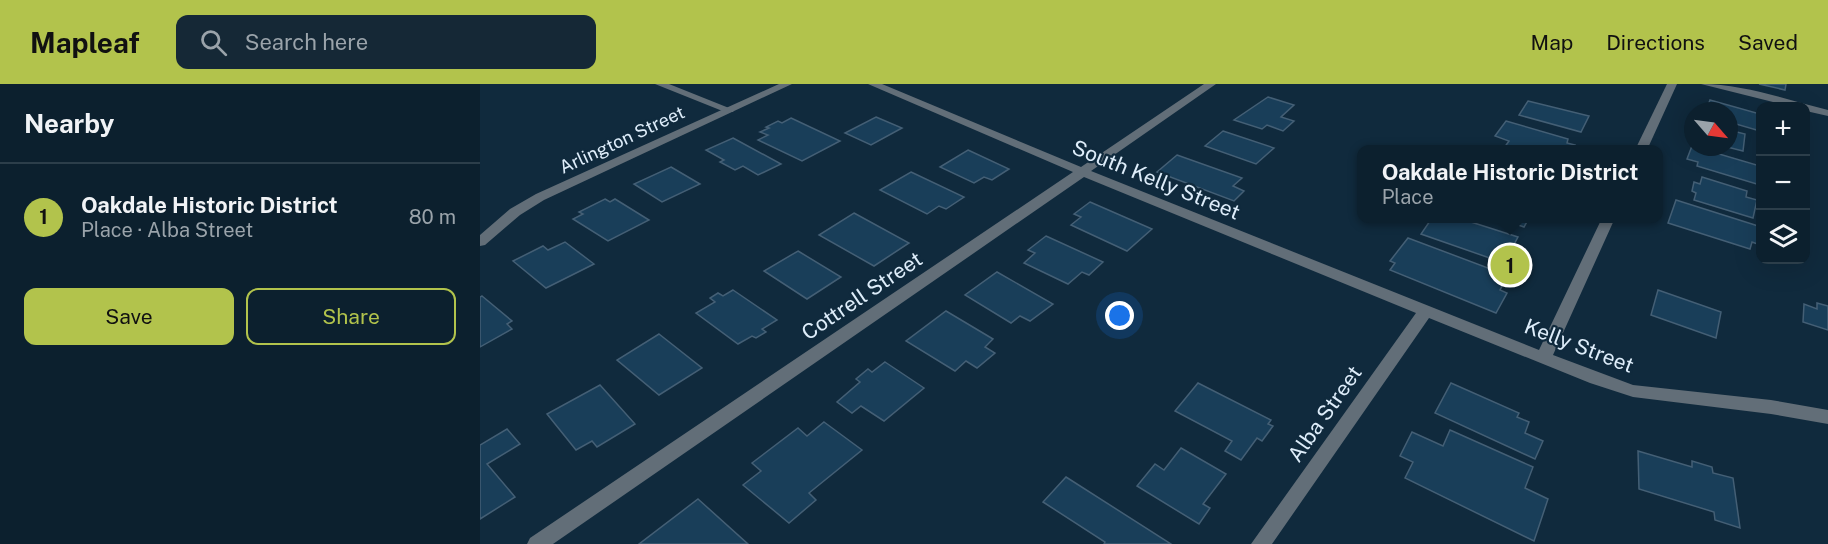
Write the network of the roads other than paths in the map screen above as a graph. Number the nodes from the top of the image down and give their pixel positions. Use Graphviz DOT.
graph roads {
  1 [pos="660,84"];
  2 [pos="787,84"];
  3 [pos="873,84"];
  4 [pos="1211,84"];
  5 [pos="1672,84"];
  6 [pos="1706,84"];
  7 [pos="1784,102"];
  8 [pos="1810,109"];
  9 [pos="729,110"];
  10 [pos="1828,113"];
  11 [pos="1643,145"];
  12 [pos="1082,172"];
  13 [pos="1607,223"];
  14 [pos="480,242"];
  15 [pos="1426,310"];
  16 [pos="1544,357"];
  17 [pos="1828,417"];
  18 [pos="537,544"];
  19 [pos="1261,544"];
  1 -- 9 [label="street"];
  2 -- 9 [label="street, Arlington Street"];
  3 -- 12 [label="street, South Kelly Street"];
  4 -- 12 [label="street, Cottrell Street"];
  5 -- 11 [label="street"];
  6 -- 7 [label="street"];
  8 -- 10 [label="street"];
  9 -- 14 [label="street, Arlington Street"];
  12 -- 15 [label="street, South Kelly Street"];
  12 -- 18 [label="street, Cottrell Street"];
  13 -- 16 [label="street"];
  15 -- 16 [label="street, Kelly Street"];
  15 -- 19 [label="street, Alba Street"];
  16 -- 17 [label="street, Kelly Street"];
}
